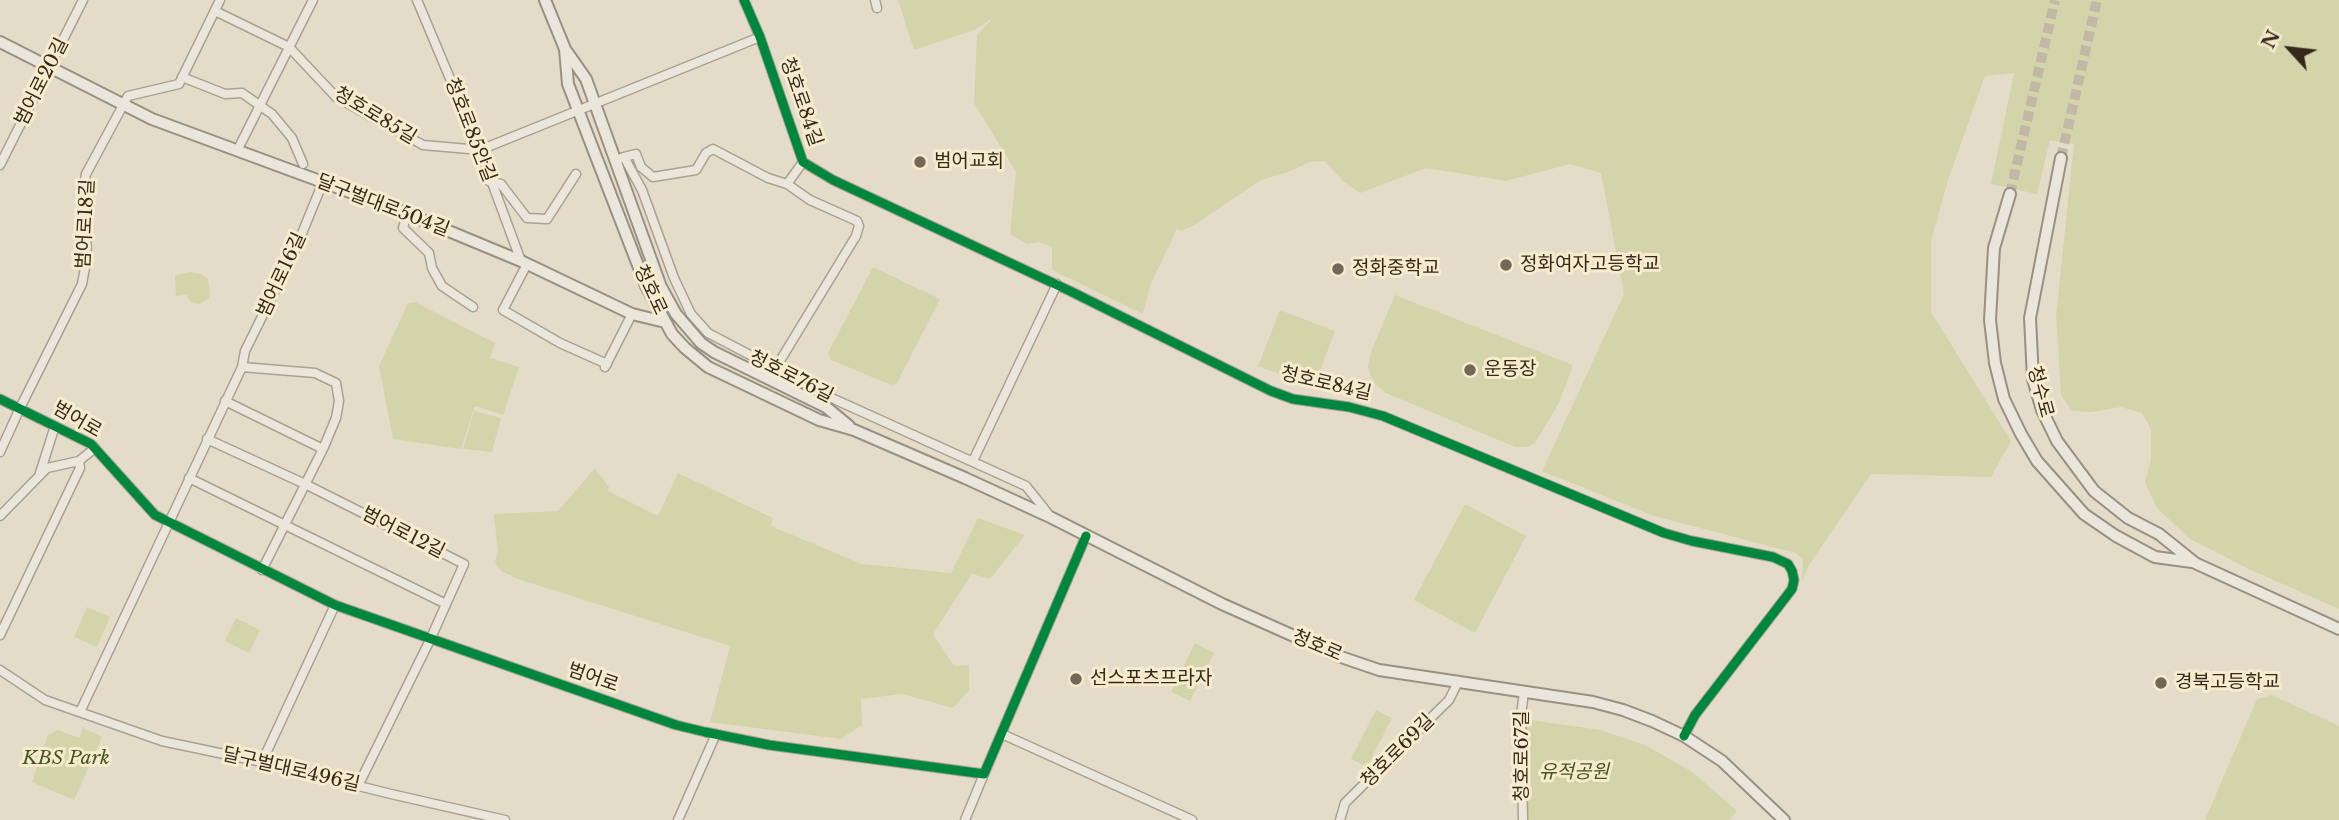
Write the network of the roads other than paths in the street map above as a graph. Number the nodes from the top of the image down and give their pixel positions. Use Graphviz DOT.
graph roads {
  1 [pos="83,0"];
  2 [pos="220,0"];
  3 [pos="313,0"];
  4 [pos="545,0"];
  5 [pos="744,0"];
  6 [pos="420,1"];
  7 [pos="215,11"];
  8 [pos="760,37"];
  9 [pos="1,45"];
  10 [pos="289,47"];
  11 [pos="565,49"];
  12 [pos="50,66"];
  13 [pos="182,76"];
  14 [pos="122,104"];
  15 [pos="596,105"];
  16 [pos="260,107"];
  17 [pos="578,112"];
  18 [pos="480,150"];
  19 [pos="237,151"];
  20 [pos="2062,158"];
  21 [pos="620,159"];
  22 [pos="803,162"];
  23 [pos="303,163"];
  24 [pos="0,164"];
  25 [pos="576,174"];
  26 [pos="489,181"];
  27 [pos="323,182"];
  28 [pos="787,184"];
  29 [pos="2010,194"];
  30 [pos="407,214"];
  31 [pos="524,263"];
  32 [pos="1057,284"];
  33 [pos="473,307"];
  34 [pos="632,314"];
  35 [pos="665,322"];
  36 [pos="242,367"];
  37 [pos="775,369"];
  38 [pos="0,399"];
  39 [pos="225,401"];
  40 [pos="20,408"];
  41 [pos="55,426"];
  42 [pos="854,430"];
  43 [pos="207,439"];
  44 [pos="94,447"];
  45 [pos="323,449"];
  46 [pos="0,452"];
  47 [pos="79,461"];
  48 [pos="973,461"];
  49 [pos="40,473"];
  50 [pos="189,478"];
  51 [pos="305,484"];
  52 [pos="1,517"];
  53 [pos="1052,518"];
  54 [pos="168,520"];
  55 [pos="285,525"];
  56 [pos="1086,536"];
  57 [pos="2195,563"];
  58 [pos="262,570"];
  59 [pos="446,604"];
  60 [pos="335,605"];
  61 [pos="2339,629"];
  62 [pos="0,635"];
  63 [pos="430,640"];
  64 [pos="0,670"];
  65 [pos="1458,682"];
  66 [pos="1524,692"];
  67 [pos="80,712"];
  68 [pos="716,734"];
  69 [pos="1002,734"];
  70 [pos="1684,736"];
  71 [pos="262,762"];
  72 [pos="985,774"];
  73 [pos="358,786"];
  74 [pos="505,820"];
  75 [pos="678,820"];
  76 [pos="965,820"];
  77 [pos="1192,820"];
  78 [pos="1340,820"];
  79 [pos="1523,820"];
  80 [pos="1784,820"];
  1 -- 12 [label="street, 범어로20길"];
  2 -- 7 [label="street"];
  3 -- 10 [label="street"];
  4 -- 11 [label="main road, 청호로"];
  5 -- 8 [label="street, 청호로84길"];
  6 -- 18 [label="street, 청호로85안길"];
  7 -- 10 [label="street, 청호로85길"];
  7 -- 13 [label="street"];
  8 -- 15 [label="street"];
  8 -- 22 [label="street, 청호로84길"];
  9 -- 12 [label="main road, 달구벌대로504길"];
  10 -- 16 [label="street"];
  10 -- 18 [label="street, 청호로85길"];
  11 -- 15 [label="main road, 청호로"];
  11 -- 17 [label="main road, 청호로"];
  12 -- 14 [label="main road, 달구벌대로504길"];
  12 -- 24 [label="street, 범어로20길"];
  13 -- 14 [label="street"];
  13 -- 16 [label="street"];
  14 -- 19 [label="main road, 달구벌대로504길"];
  14 -- 40 [label="street, 범어로18길"];
  15 -- 17 [label="street, 청호로85길"];
  15 -- 21 [label="main road, 청호로"];
  16 -- 19 [label="street"];
  16 -- 23 [label="street, 달구벌대로504길"];
  17 -- 18 [label="street, 청호로85길"];
  17 -- 35 [label="main road, 청호로"];
  18 -- 26 [label="street, 청호로85안길"];
  19 -- 27 [label="main road, 달구벌대로504길"];
  20 -- 57 [label="main road, 청수로"];
  21 -- 28 [label="street"];
  21 -- 37 [label="street, 청호로76길"];
  21 -- 42 [label="main road, 청호로"];
  22 -- 28 [label="street"];
  22 -- 32 [label="street, 청호로84길"];
  25 -- 26 [label="street"];
  26 -- 31 [label="street, 청호로85안길"];
  27 -- 30 [label="main road, 달구벌대로504길"];
  27 -- 36 [label="street, 범어로16길"];
  28 -- 37 [label="street"];
  29 -- 57 [label="main road, 청수로"];
  30 -- 31 [label="main road, 달구벌대로504길"];
  30 -- 33 [label="street"];
  31 -- 34 [label="main road, 달구벌대로504길"];
  31 -- 34 [label="street"];
  32 -- 48 [label="street"];
  32 -- 70 [label="street, 청호로84길"];
  34 -- 35 [label="main road, 달구벌대로504길"];
  35 -- 42 [label="main road, 청호로"];
  36 -- 39 [label="street, 범어로16길"];
  36 -- 45 [label="street"];
  37 -- 48 [label="street, 청호로76길"];
  38 -- 40 [label="street, 범어로"];
  39 -- 43 [label="street, 범어로16길"];
  39 -- 45 [label="street"];
  40 -- 41 [label="street, 범어로"];
  40 -- 46 [label="street, 범어로18길"];
  41 -- 44 [label="street, 범어로"];
  41 -- 49 [label="street, 범어로"];
  42 -- 53 [label="main road, 청호로"];
  43 -- 50 [label="street, 범어로16길"];
  43 -- 51 [label="street"];
  44 -- 47 [label="street"];
  44 -- 54 [label="street, 범어로"];
  45 -- 51 [label="street"];
  47 -- 49 [label="street"];
  47 -- 62 [label="street"];
  48 -- 53 [label="street, 청호로76길"];
  49 -- 52 [label="street"];
  50 -- 54 [label="street, 범어로16길"];
  50 -- 55 [label="street"];
  51 -- 55 [label="street"];
  51 -- 59 [label="street, 범어로12길"];
  53 -- 56 [label="main road, 청호로"];
  54 -- 58 [label="street, 범어로"];
  54 -- 67 [label="street"];
  55 -- 58 [label="street"];
  55 -- 59 [label="street"];
  56 -- 65 [label="main road, 청호로"];
  56 -- 69 [label="street"];
  57 -- 61 [label="main road, 청수로"];
  58 -- 60 [label="street, 범어로"];
  59 -- 63 [label="street, 범어로12길"];
  60 -- 63 [label="street, 범어로"];
  60 -- 71 [label="street"];
  63 -- 68 [label="street, 범어로"];
  63 -- 73 [label="street, 범어로12길"];
  64 -- 67 [label="street, 달구벌대로496길"];
  65 -- 66 [label="main road, 청호로"];
  65 -- 78 [label="street, 청호로69길"];
  66 -- 70 [label="main road, 청호로"];
  66 -- 79 [label="street, 청호로67길"];
  67 -- 71 [label="street, 달구벌대로496길"];
  68 -- 72 [label="street, 범어로"];
  68 -- 75 [label="street"];
  69 -- 72 [label="street"];
  69 -- 77 [label="street"];
  70 -- 80 [label="main road, 청호로"];
  71 -- 73 [label="street, 달구벌대로496길"];
  72 -- 76 [label="street"];
  73 -- 74 [label="street, 달구벌대로496길"];
}
